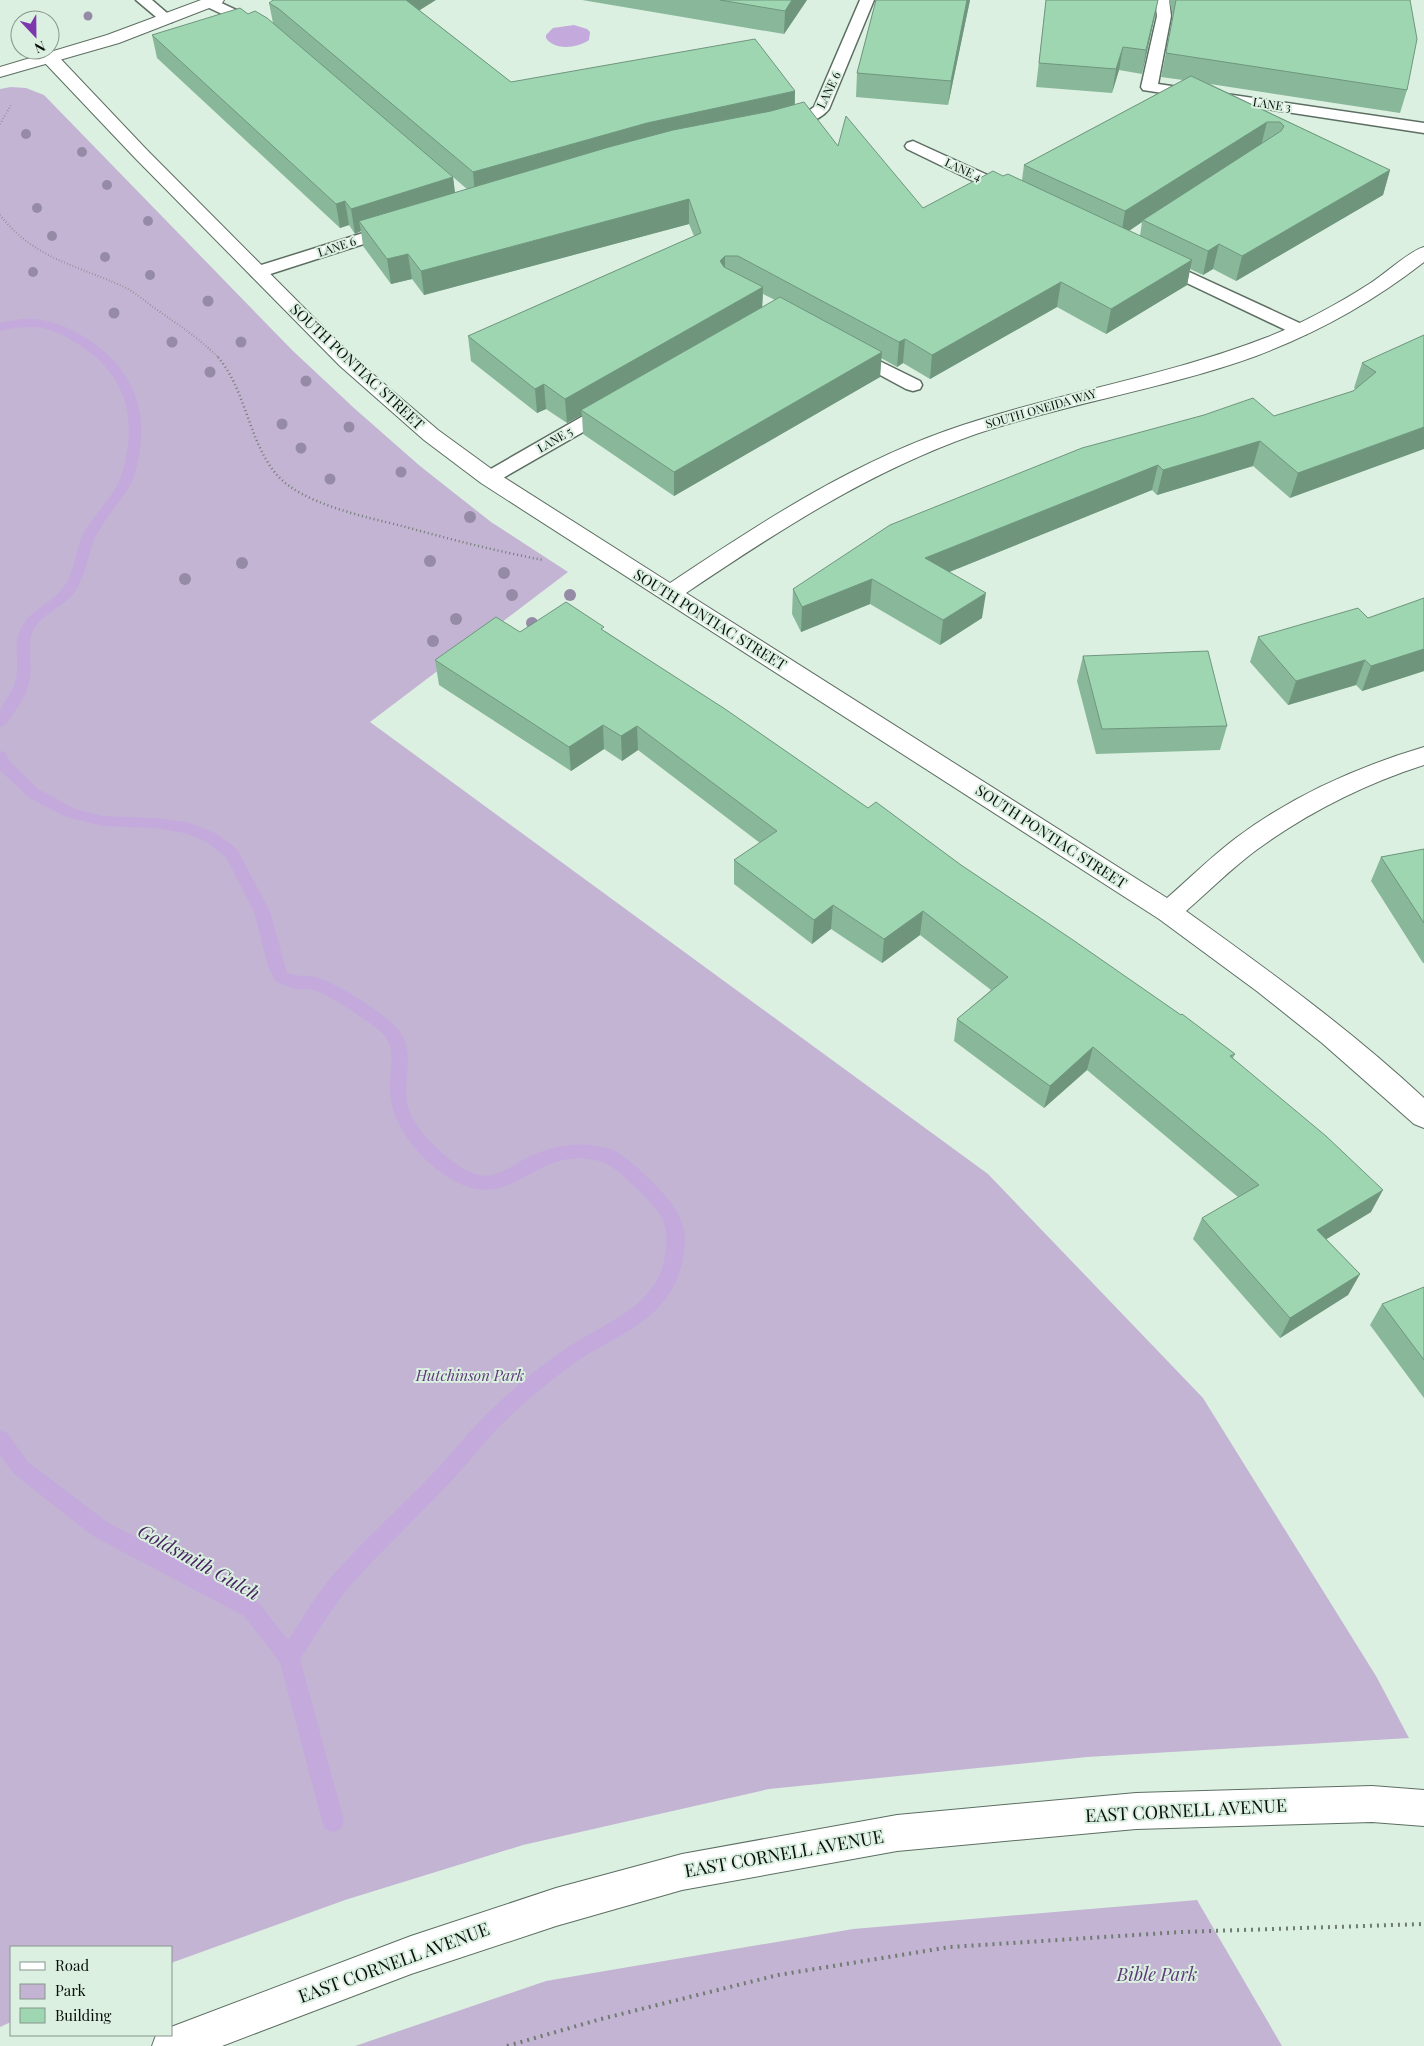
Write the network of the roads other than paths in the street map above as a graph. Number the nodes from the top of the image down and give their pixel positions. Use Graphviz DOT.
graph roads {
  1 [pos="143,0"];
  2 [pos="868,0"];
  3 [pos="1162,0"];
  4 [pos="213,1"];
  5 [pos="167,20"];
  6 [pos="272,33"];
  7 [pos="60,55"];
  8 [pos="43,60"];
  9 [pos="52,60"];
  10 [pos="0,72"];
  11 [pos="766,128"];
  12 [pos="1424,128"];
  13 [pos="913,146"];
  14 [pos="1026,200"];
  15 [pos="407,225"];
  16 [pos="1424,253"];
  17 [pos="1146,257"];
  18 [pos="258,272"];
  19 [pos="1300,330"];
  20 [pos="837,345"];
  21 [pos="912,386"];
  22 [pos="625,400"];
  23 [pos="488,478"];
  24 [pos="670,594"];
  25 [pos="1424,756"];
  26 [pos="1168,912"];
  27 [pos="1424,1116"];
  28 [pos="1424,1808"];
  29 [pos="171,2046"];
  1 -- 5 [label="lane"];
  2 -- 11 [label="lane, LANE 6"];
  3 -- 12 [label="lane, LANE 3"];
  4 -- 5 [label="street"];
  4 -- 6 [label="lane"];
  5 -- 7 [label="street"];
  8 -- 10 [label="street"];
  9 -- 18 [label="street, SOUTH PONTIAC STREET"];
  13 -- 14 [label="lane, LANE 4"];
  15 -- 18 [label="lane, LANE 6"];
  16 -- 19 [label="street, SOUTH ONEIDA WAY"];
  17 -- 19 [label="lane"];
  18 -- 23 [label="street, SOUTH PONTIAC STREET"];
  19 -- 24 [label="street, SOUTH ONEIDA WAY"];
  20 -- 21 [label="lane"];
  22 -- 23 [label="lane, LANE 5"];
  23 -- 24 [label="street, SOUTH PONTIAC STREET"];
  24 -- 26 [label="street, SOUTH PONTIAC STREET"];
  25 -- 26 [label="street"];
  26 -- 27 [label="street, SOUTH PONTIAC STREET"];
  28 -- 29 [label="street, EAST CORNELL AVENUE"];
}
